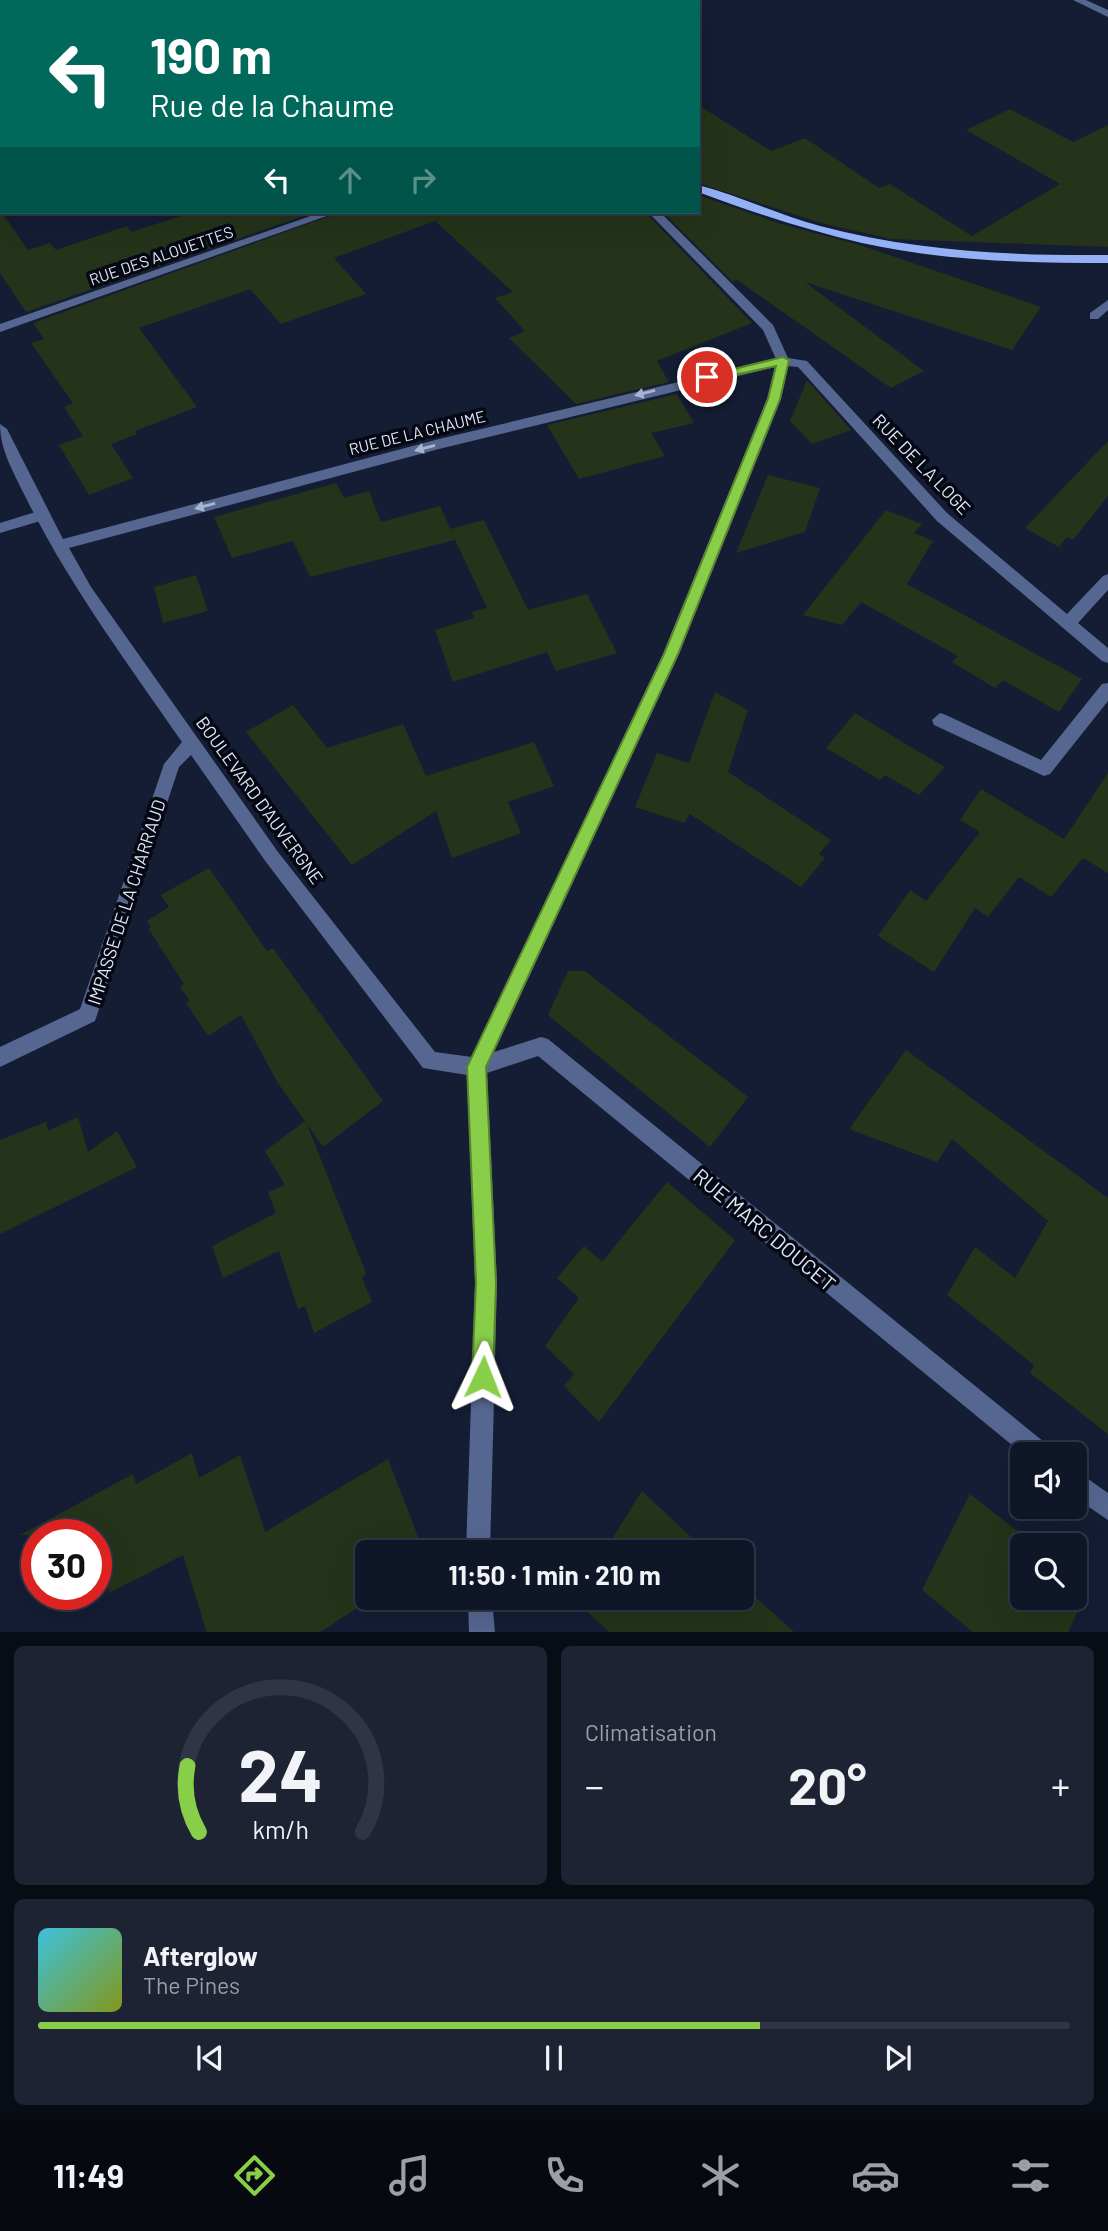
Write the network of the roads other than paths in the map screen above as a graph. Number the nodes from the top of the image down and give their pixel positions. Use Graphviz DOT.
graph roads {
  1 [pos="1078,0"];
  2 [pos="1108,13"];
  3 [pos="700,189"];
  4 [pos="326,214"];
  5 [pos="656,214"];
  6 [pos="1108,259"];
  7 [pos="1108,304"];
  8 [pos="1094,316"];
  9 [pos="0,328"];
  10 [pos="783,360"];
  11 [pos="0,429"];
  12 [pos="42,515"];
  13 [pos="0,528"];
  14 [pos="62,545"];
  15 [pos="1108,580"];
  16 [pos="1069,623"];
  17 [pos="1108,657"];
  18 [pos="1108,689"];
  19 [pos="940,720"];
  20 [pos="192,742"];
  21 [pos="0,1057"];
  22 [pos="477,1067"];
  23 [pos="1026,1442"];
  24 [pos="1087,1491"];
  25 [pos="1108,1508"];
  26 [pos="478,1540"];
  27 [pos="481,1610"];
  28 [pos="482,1632"];
  1 -- 2 [label="street"];
  3 -- 6 [label="main road"];
  4 -- 9 [label="street, RUE DES ALOUETTES"];
  5 -- 10 [label="street"];
  7 -- 8 [label="street"];
  10 -- 14 [label="street, RUE DE LA CHAUME, one-way"];
  10 -- 16 [label="street, RUE DE LA LOGE"];
  10 -- 22 [label="street"];
  11 -- 12 [label="street, BOULEVARD D'AUVERGNE"];
  12 -- 13 [label="street"];
  12 -- 14 [label="street, BOULEVARD D'AUVERGNE"];
  14 -- 20 [label="street, BOULEVARD D'AUVERGNE"];
  15 -- 16 [label="street"];
  16 -- 17 [label="street, RUE DE LA LOGE"];
  18 -- 19 [label="street"];
  20 -- 21 [label="street, IMPASSE DE LA CHARRAUD"];
  20 -- 22 [label="street, BOULEVARD D'AUVERGNE"];
  22 -- 23 [label="street, RUE MARC DOUCET"];
  22 -- 26 [label="street"];
  24 -- 25 [label="street"];
  27 -- 28 [label="street"];
}
